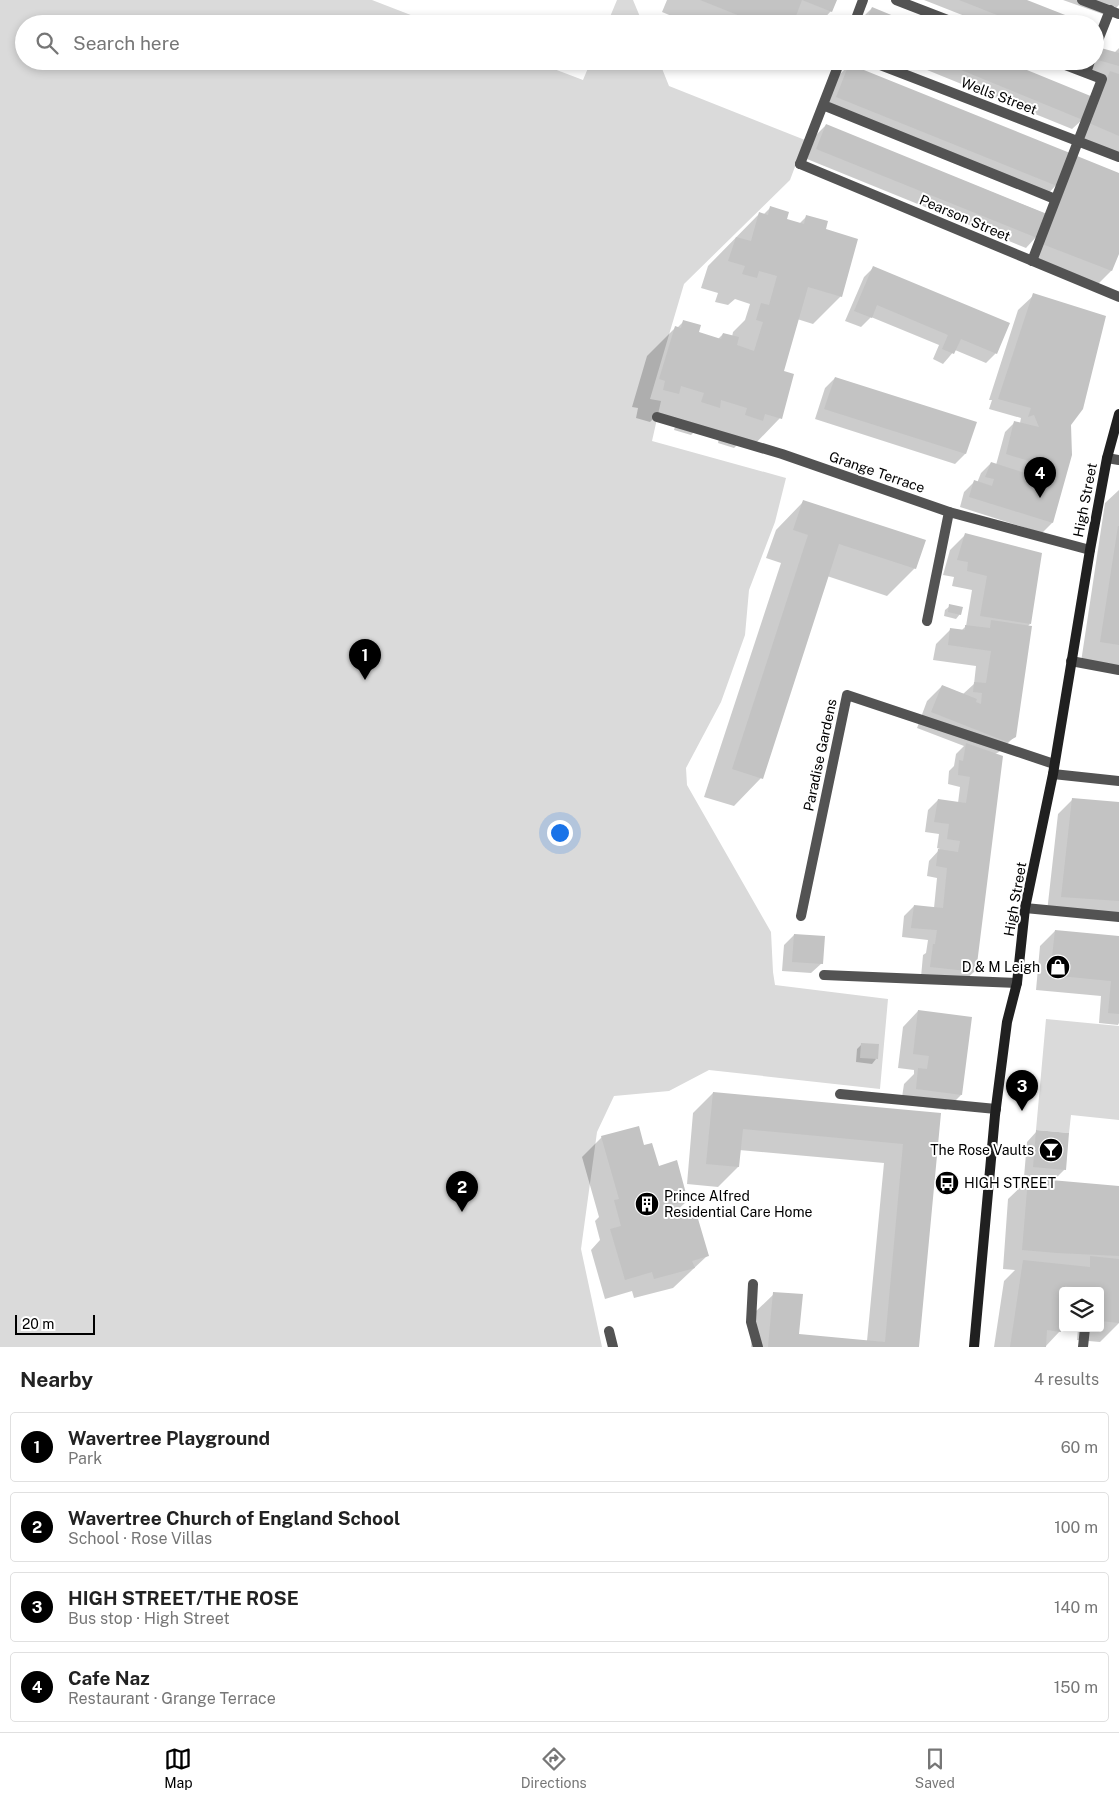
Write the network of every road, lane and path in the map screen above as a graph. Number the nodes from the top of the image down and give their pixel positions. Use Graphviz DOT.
graph roads {
  1 [pos="863,0"];
  2 [pos="896,0"];
  3 [pos="1082,0"];
  4 [pos="1114,12"];
  5 [pos="857,15"];
  6 [pos="935,15"];
  7 [pos="1104,31"];
  8 [pos="837,70"];
  9 [pos="893,70"];
  10 [pos="1078,70"];
  11 [pos="1087,70"];
  12 [pos="1086,73"];
  13 [pos="823,105"];
  14 [pos="1078,142"];
  15 [pos="1119,157"];
  16 [pos="1055,199"];
  17 [pos="1032,261"];
  18 [pos="1119,297"];
  19 [pos="1119,414"];
  20 [pos="657,418"];
  21 [pos="1107,458"];
  22 [pos="1119,460"];
  23 [pos="949,512"];
  24 [pos="1090,550"];
  25 [pos="927,621"];
  26 [pos="1071,662"];
  27 [pos="1119,670"];
  28 [pos="1054,769"];
  29 [pos="1119,781"];
  30 [pos="1025,908"];
  31 [pos="801,916"];
  32 [pos="1119,917"];
  33 [pos="824,975"];
  34 [pos="1017,983"];
  35 [pos="840,1094"];
  36 [pos="996,1110"];
  37 [pos="754,1284"];
  38 [pos="608,1331"];
  39 [pos="1084,1332"];
  40 [pos="613,1347"];
  41 [pos="758,1347"];
  42 [pos="974,1347"];
  43 [pos="1083,1347"];
  1 -- 5 [label="street"];
  2 -- 6 [label="street"];
  3 -- 4 [label="street"];
  4 -- 7 [label="street"];
  8 -- 13 [label="street"];
  9 -- 14 [label="street, Wells Street"];
  10 -- 12 [label="street"];
  11 -- 12 [label="street"];
  12 -- 14 [label="street"];
  13 -- 16 [label="street"];
  13 -- 17 [label="street, Pearson Street"];
  14 -- 15 [label="street, Wells Street"];
  14 -- 16 [label="street"];
  16 -- 17 [label="street"];
  17 -- 18 [label="street, Pearson Street"];
  19 -- 21 [label="main road, High Street"];
  20 -- 23 [label="street, Grange Terrace"];
  21 -- 22 [label="street"];
  21 -- 24 [label="main road, High Street"];
  23 -- 24 [label="street, Grange Terrace"];
  23 -- 25 [label="street"];
  24 -- 26 [label="main road, High Street"];
  26 -- 27 [label="street"];
  26 -- 28 [label="main road, High Street"];
  28 -- 29 [label="street"];
  28 -- 30 [label="main road, High Street"];
  28 -- 31 [label="street, Paradise Gardens"];
  30 -- 32 [label="street"];
  30 -- 34 [label="main road, High Street"];
  33 -- 34 [label="street"];
  34 -- 36 [label="main road, High Street"];
  35 -- 36 [label="street"];
  36 -- 42 [label="main road, High Street"];
  37 -- 41 [label="street"];
  38 -- 40 [label="street"];
  39 -- 43 [label="street"];
}
